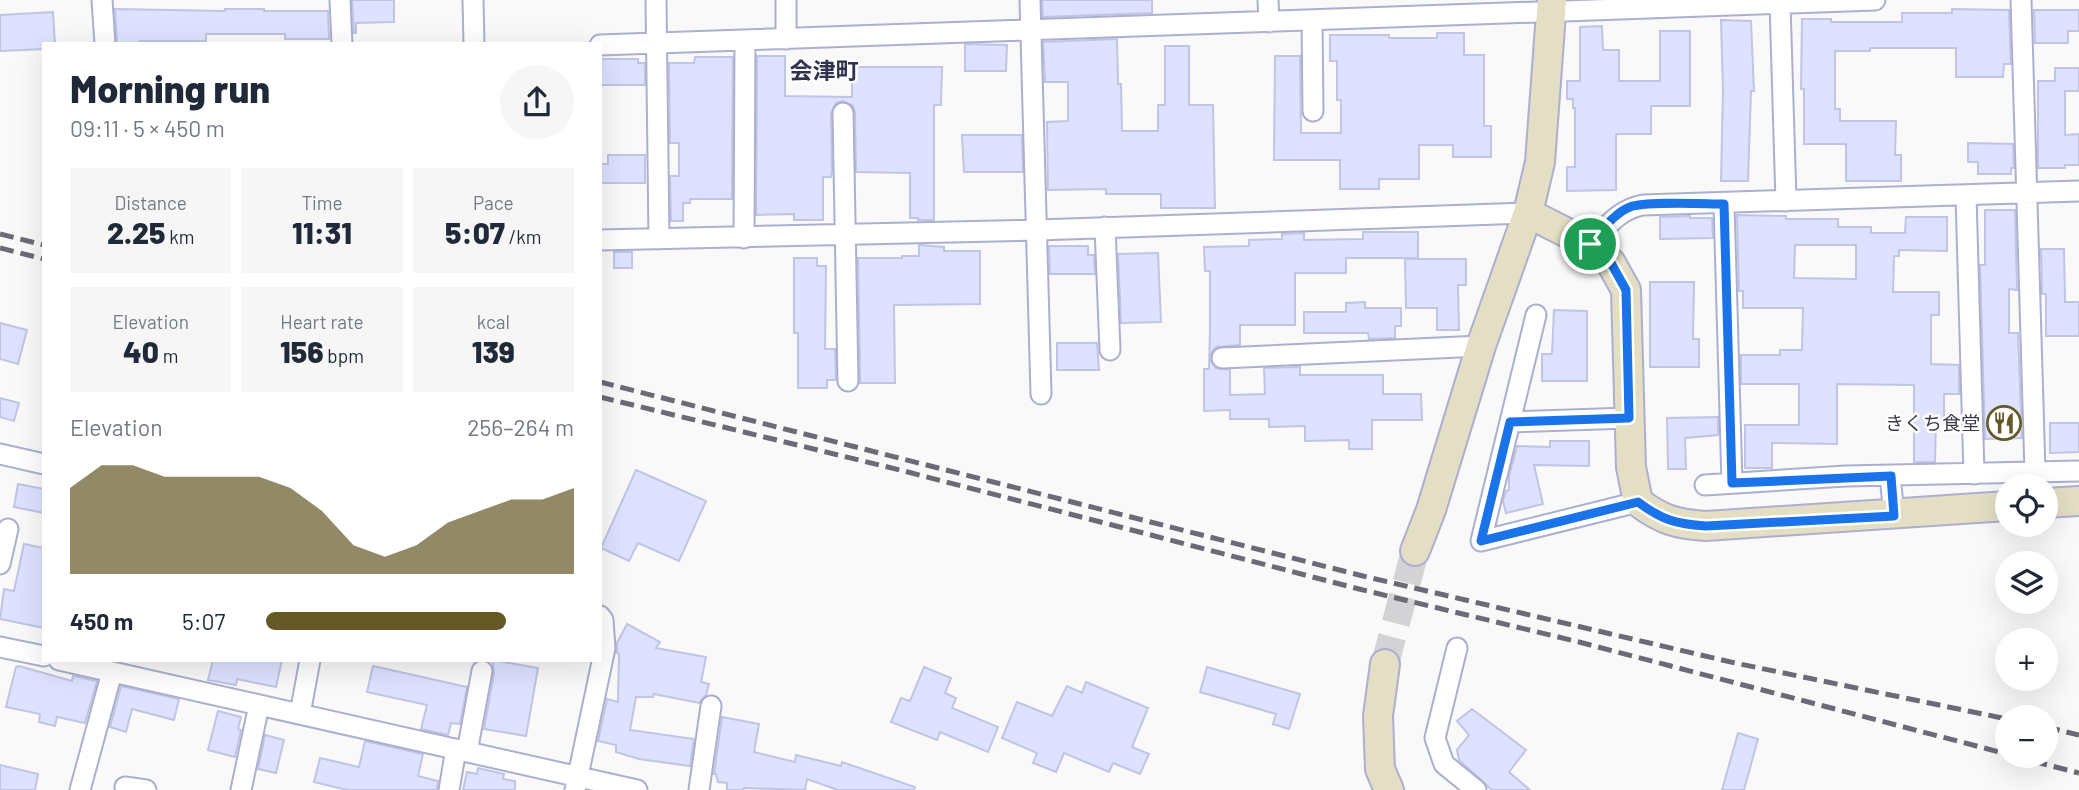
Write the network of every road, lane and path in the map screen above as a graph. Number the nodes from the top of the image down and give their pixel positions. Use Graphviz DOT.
graph roads {
  1 [pos="102,0"];
  2 [pos="340,0"];
  3 [pos="473,0"];
  4 [pos="656,0"];
  5 [pos="786,0"];
  6 [pos="1030,0"];
  7 [pos="1268,0"];
  8 [pos="1875,0"];
  9 [pos="2021,0"];
  10 [pos="1780,3"];
  11 [pos="1552,6"];
  12 [pos="1316,13"];
  13 [pos="1269,22"];
  14 [pos="1031,30"];
  15 [pos="786,39"];
  16 [pos="745,40"];
  17 [pos="105,42"];
  18 [pos="342,42"];
  19 [pos="474,42"];
  20 [pos="658,43"];
  21 [pos="602,46"];
  22 [pos="1313,111"];
  23 [pos="843,113"];
  24 [pos="2079,191"];
  25 [pos="2027,194"];
  26 [pos="1966,196"];
  27 [pos="1786,201"];
  28 [pos="1724,204"];
  29 [pos="1528,213"];
  30 [pos="1105,227"];
  31 [pos="1038,230"];
  32 [pos="846,234"];
  33 [pos="744,238"];
  34 [pos="659,239"];
  35 [pos="602,240"];
  36 [pos="1590,244"];
  37 [pos="1536,315"];
  38 [pos="1481,346"];
  39 [pos="1110,350"];
  40 [pos="1222,358"];
  41 [pos="848,381"];
  42 [pos="1041,394"];
  43 [pos="1629,418"];
  44 [pos="1510,422"];
  45 [pos="0,454"];
  46 [pos="42,464"];
  47 [pos="2079,471"];
  48 [pos="2035,472"];
  49 [pos="1974,474"];
  50 [pos="1891,476"];
  51 [pos="1732,483"];
  52 [pos="1705,485"];
  53 [pos="2079,501"];
  54 [pos="1638,502"];
  55 [pos="2058,502"];
  56 [pos="1995,507"];
  57 [pos="1894,516"];
  58 [pos="8,529"];
  59 [pos="1415,551"];
  60 [pos="0,564"];
  61 [pos="602,619"];
  62 [pos="0,647"];
  63 [pos="1457,648"];
  64 [pos="42,656"];
  65 [pos="602,658"];
  66 [pos="73,662"];
  67 [pos="310,662"];
  68 [pos="601,662"];
  69 [pos="1385,664"];
  70 [pos="109,667"];
  71 [pos="482,671"];
  72 [pos="259,705"];
  73 [pos="711,706"];
  74 [pos="300,714"];
  75 [pos="462,751"];
  76 [pos="577,783"];
  77 [pos="125,787"];
  78 [pos="80,790"];
  79 [pos="146,790"];
  80 [pos="241,790"];
  81 [pos="449,790"];
  82 [pos="637,790"];
  83 [pos="699,790"];
  84 [pos="1389,790"];
  85 [pos="1476,790"];
  1 -- 17 [label="street"];
  2 -- 18 [label="street"];
  3 -- 19 [label="street"];
  4 -- 20 [label="street"];
  5 -- 15 [label="street"];
  6 -- 14 [label="street"];
  7 -- 13 [label="street"];
  8 -- 10 [label="street"];
  9 -- 25 [label="street"];
  10 -- 11 [label="street"];
  10 -- 27 [label="street"];
  11 -- 12 [label="street"];
  11 -- 29 [label="street"];
  12 -- 13 [label="street"];
  12 -- 22 [label="street"];
  13 -- 14 [label="street"];
  14 -- 15 [label="street"];
  14 -- 31 [label="street"];
  15 -- 16 [label="street"];
  16 -- 20 [label="street"];
  16 -- 33 [label="street"];
  20 -- 21 [label="street"];
  20 -- 34 [label="street"];
  23 -- 32 [label="street"];
  24 -- 25 [label="street"];
  25 -- 26 [label="street"];
  25 -- 48 [label="street"];
  26 -- 27 [label="street"];
  26 -- 49 [label="street"];
  27 -- 28 [label="street"];
  28 -- 36 [label="street"];
  28 -- 51 [label="street"];
  29 -- 30 [label="street"];
  29 -- 36 [label="street"];
  29 -- 38 [label="street"];
  30 -- 31 [label="street"];
  30 -- 39 [label="street"];
  31 -- 32 [label="street"];
  31 -- 42 [label="street"];
  32 -- 33 [label="street"];
  32 -- 41 [label="street"];
  33 -- 34 [label="street"];
  34 -- 35 [label="street"];
  36 -- 43 [label="street"];
  37 -- 44 [label="street"];
  38 -- 40 [label="street"];
  38 -- 59 [label="street"];
  43 -- 44 [label="street"];
  43 -- 54 [label="street"];
  44 -- 54 [label="street"];
  45 -- 46 [label="street"];
  47 -- 48 [label="street"];
  48 -- 49 [label="street"];
  49 -- 50 [label="street"];
  50 -- 51 [label="street"];
  50 -- 57 [label="street"];
  51 -- 52 [label="street"];
  53 -- 55 [label="street"];
  54 -- 57 [label="street"];
  56 -- 57 [label="street"];
  58 -- 60 [label="street"];
  61 -- 65 [label="street"];
  62 -- 64 [label="street"];
  63 -- 85 [label="street"];
  66 -- 70 [label="street"];
  67 -- 74 [label="street"];
  68 -- 76 [label="street"];
  69 -- 84 [label="street"];
  70 -- 72 [label="street"];
  70 -- 78 [label="street"];
  71 -- 75 [label="street"];
  72 -- 74 [label="street"];
  72 -- 80 [label="street"];
  73 -- 83 [label="street"];
  74 -- 75 [label="street"];
  75 -- 76 [label="street"];
  75 -- 81 [label="street"];
  76 -- 82 [label="street"];
  77 -- 79 [label="street"];
}
